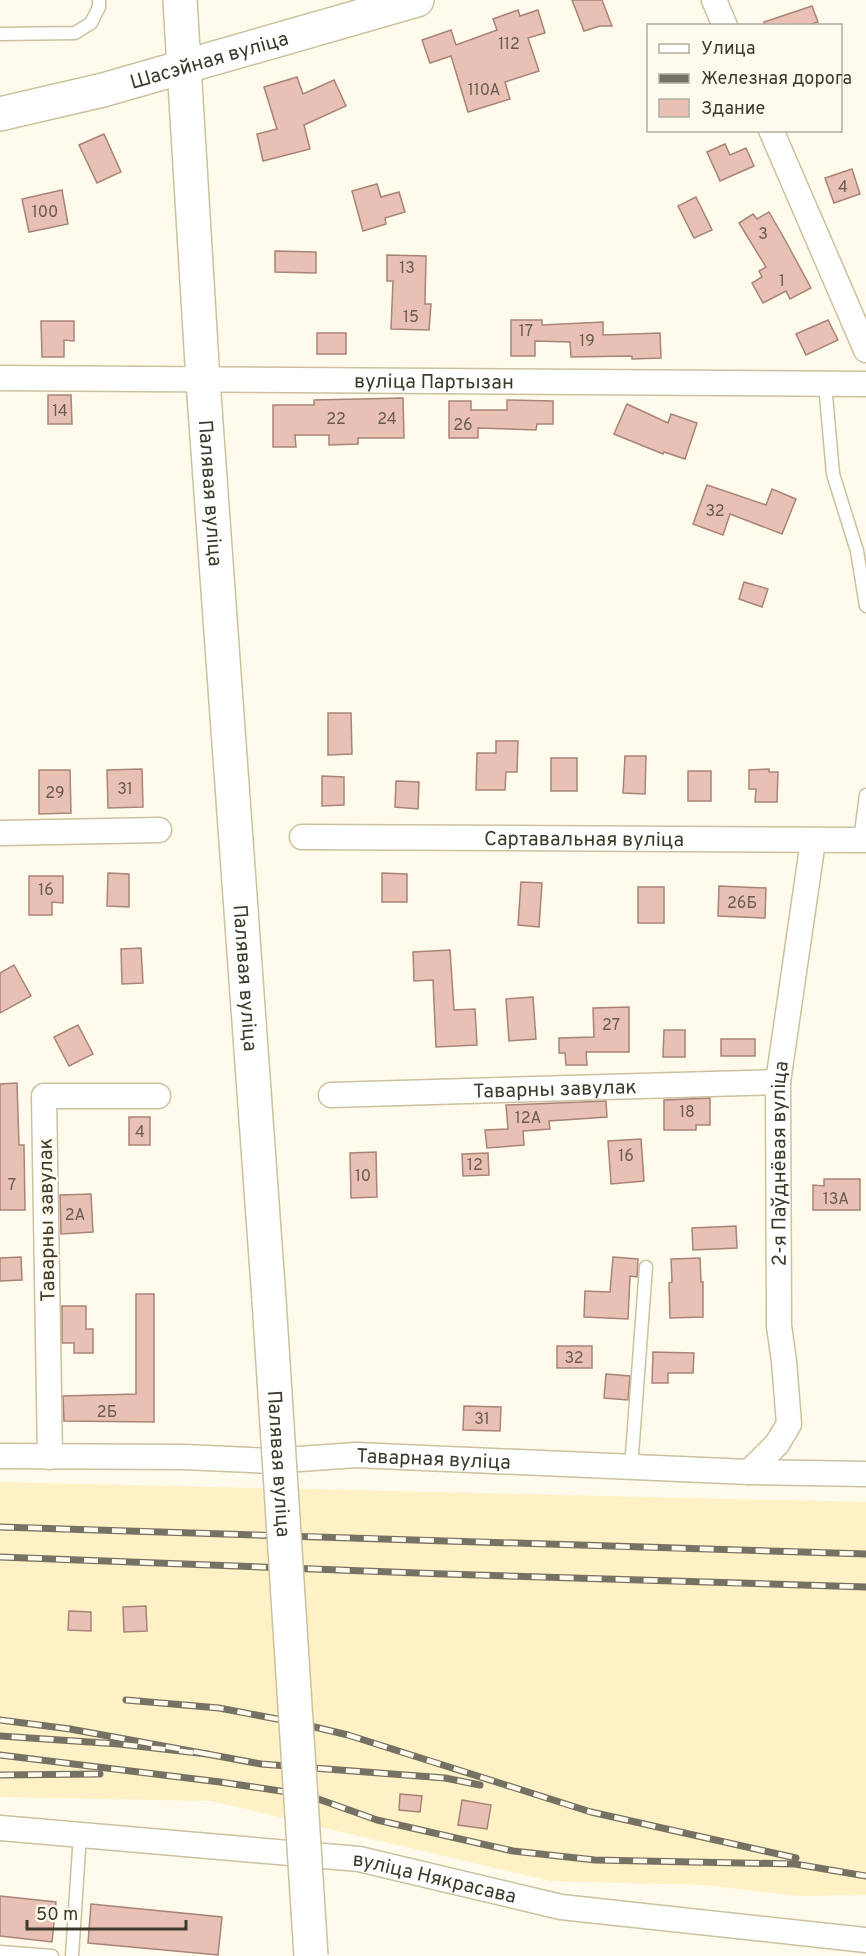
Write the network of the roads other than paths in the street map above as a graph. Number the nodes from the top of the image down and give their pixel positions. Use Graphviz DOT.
graph roads {
  1 [pos="99,0"];
  2 [pos="180,0"];
  3 [pos="417,0"];
  4 [pos="714,0"];
  5 [pos="724,24"];
  6 [pos="0,34"];
  7 [pos="184,67"];
  8 [pos="0,114"];
  9 [pos="772,132"];
  10 [pos="866,350"];
  11 [pos="0,378"];
  12 [pos="203,381"];
  13 [pos="825,384"];
  14 [pos="866,384"];
  15 [pos="866,606"];
  16 [pos="866,795"];
  17 [pos="159,830"];
  18 [pos="0,833"];
  19 [pos="302,837"];
  20 [pos="863,840"];
  21 [pos="813,841"];
  22 [pos="778,1082"];
  23 [pos="331,1095"];
  24 [pos="158,1096"];
  25 [pos="646,1267"];
  26 [pos="0,1456"];
  27 [pos="50,1457"];
  28 [pos="631,1468"];
  29 [pos="749,1472"];
  30 [pos="866,1474"];
  31 [pos="0,1828"];
  32 [pos="80,1834"];
  33 [pos="866,1940"];
  34 [pos="0,1952"];
  35 [pos="52,1956"];
  36 [pos="72,1956"];
  37 [pos="311,1956"];
  1 -- 6 [label="lane"];
  2 -- 7 [label="main road, Палявая вуліца"];
  3 -- 7 [label="main road, Шасэйная вуліца"];
  4 -- 5 [label="street"];
  7 -- 8 [label="main road, Шасэйная вуліца"];
  7 -- 12 [label="main road, Палявая вуліца"];
  9 -- 10 [label="street"];
  11 -- 12 [label="street, вуліца Партызан"];
  12 -- 13 [label="street, вуліца Партызан"];
  12 -- 37 [label="main road, Палявая вуліца, bridge"];
  13 -- 14 [label="street, вуліца Партызан"];
  13 -- 15 [label="lane"];
  16 -- 20 [label="lane"];
  17 -- 18 [label="street"];
  19 -- 21 [label="street, Сартавальная вуліца"];
  20 -- 21 [label="street, Сартавальная вуліца"];
  21 -- 22 [label="street, 2-я Паўднёвая вуліца"];
  22 -- 23 [label="street, Таварны завулак"];
  22 -- 29 [label="street, 2-я Паўднёвая вуліца"];
  24 -- 27 [label="street, Таварны завулак"];
  25 -- 28 [label="lane"];
  26 -- 27 [label="street, Таварная вуліца"];
  27 -- 28 [label="street, Таварная вуліца"];
  28 -- 29 [label="street, Таварная вуліца"];
  29 -- 30 [label="street, Таварная вуліца"];
  31 -- 32 [label="street, вуліца Някрасава"];
  32 -- 33 [label="street, вуліца Някрасава"];
  32 -- 36 [label="lane"];
  34 -- 35 [label="lane"];
}
